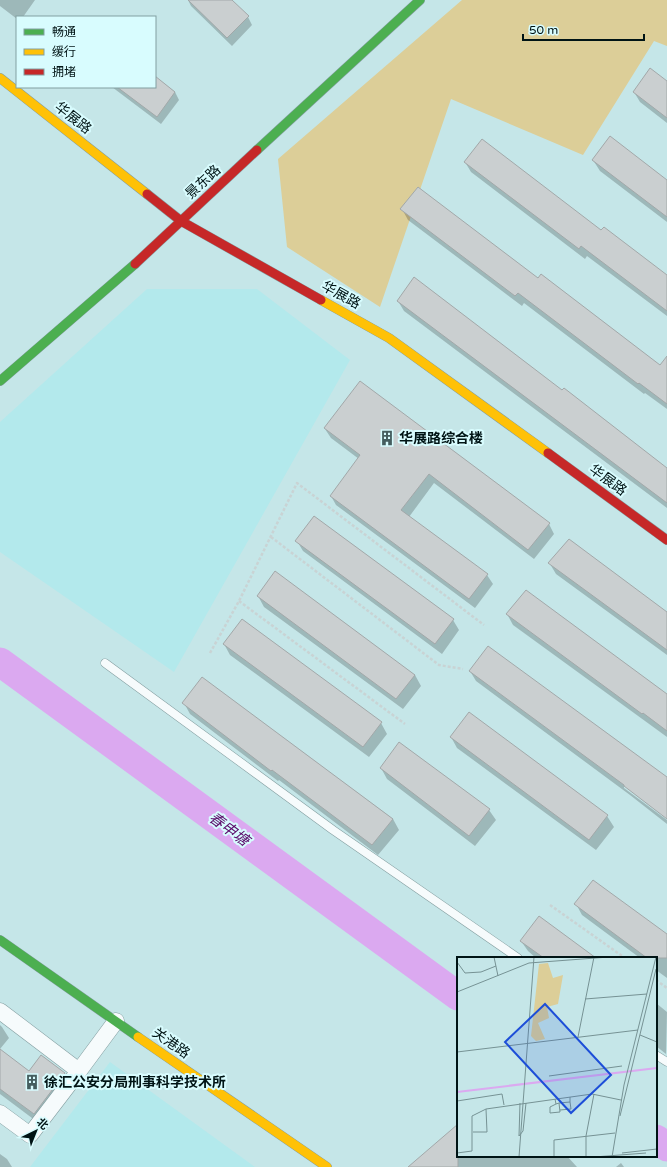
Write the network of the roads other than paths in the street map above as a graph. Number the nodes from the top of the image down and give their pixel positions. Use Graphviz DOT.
graph roads {
  1 [pos="420,0"];
  2 [pos="0,78"];
  3 [pos="181,221"];
  4 [pos="0,381"];
  5 [pos="667,540"];
  6 [pos="105,663"];
  7 [pos="0,940"];
  8 [pos="517,957"];
  9 [pos="0,1011"];
  10 [pos="116,1021"];
  11 [pos="657,1056"];
  12 [pos="667,1062"];
  13 [pos="79,1071"];
  14 [pos="0,1113"];
  15 [pos="327,1167"];
  1 -- 3 [label="street, 景东路"];
  2 -- 3 [label="street, 华展路"];
  3 -- 4 [label="street, 景东路"];
  3 -- 5 [label="street, 华展路"];
  6 -- 8 [label="lane"];
  7 -- 10 [label="street, 关港路"];
  9 -- 13 [label="street"];
  10 -- 13 [label="street"];
  10 -- 15 [label="street, 关港路"];
  11 -- 12 [label="lane"];
  13 -- 14 [label="street"];
}
